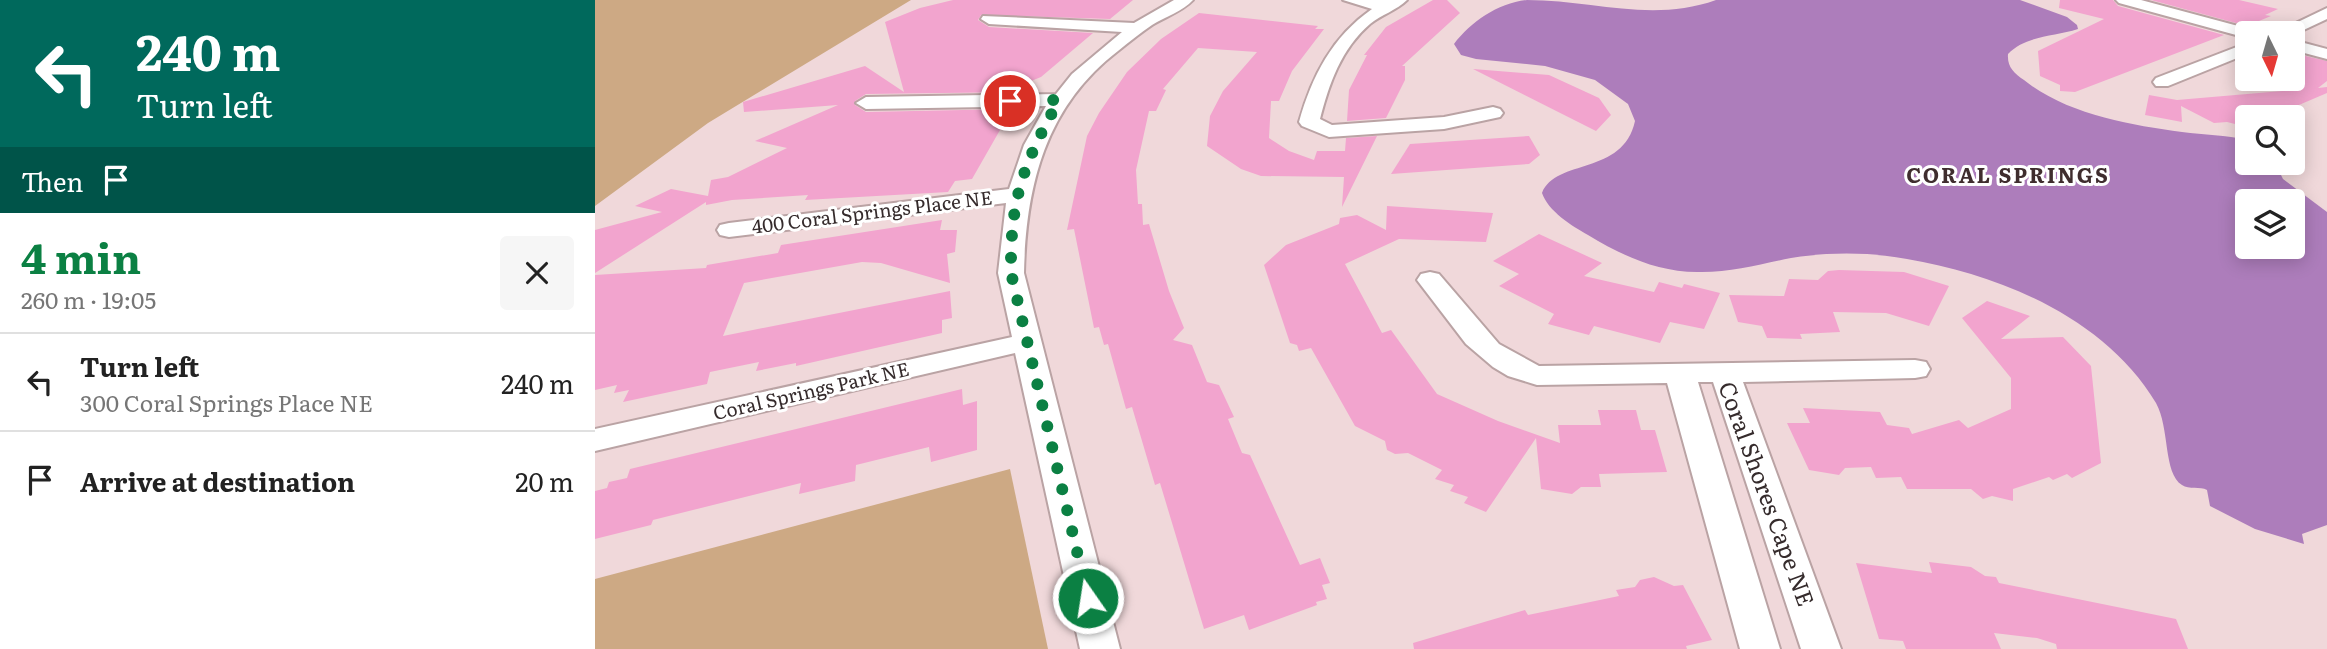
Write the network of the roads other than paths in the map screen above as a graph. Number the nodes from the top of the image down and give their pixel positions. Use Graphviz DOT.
graph roads {
  1 [pos="1185,0"];
  2 [pos="1351,0"];
  3 [pos="2124,0"];
  4 [pos="1394,2"];
  5 [pos="2327,13"];
  6 [pos="989,19"];
  7 [pos="2305,23"];
  8 [pos="1137,28"];
  9 [pos="2235,30"];
  10 [pos="2305,48"];
  11 [pos="2235,53"];
  12 [pos="2327,54"];
  13 [pos="2162,82"];
  14 [pos="1059,100"];
  15 [pos="866,103"];
  16 [pos="1493,113"];
  17 [pos="1015,195"];
  18 [pos="729,230"];
  19 [pos="1430,280"];
  20 [pos="1027,342"];
  21 [pos="1915,369"];
  22 [pos="1680,373"];
  23 [pos="1725,373"];
  24 [pos="595,440"];
  25 [pos="1100,649"];
  26 [pos="1760,649"];
  27 [pos="1821,649"];
  1 -- 8 [label="street"];
  2 -- 4 [label="street"];
  3 -- 9 [label="street"];
  4 -- 16 [label="street"];
  5 -- 7 [label="street"];
  6 -- 8 [label="street"];
  8 -- 14 [label="street"];
  10 -- 12 [label="street"];
  11 -- 13 [label="street"];
  14 -- 15 [label="street"];
  14 -- 17 [label="street"];
  17 -- 18 [label="street, 400 Coral Springs Place NE"];
  17 -- 20 [label="street"];
  19 -- 22 [label="street"];
  20 -- 24 [label="street, Coral Springs Park NE"];
  20 -- 25 [label="street"];
  21 -- 23 [label="street"];
  22 -- 23 [label="street, Coral Shores Cape NE"];
  22 -- 26 [label="street, Coral Shores Cape NE"];
  23 -- 27 [label="street, Coral Shores Cape NE"];
}
